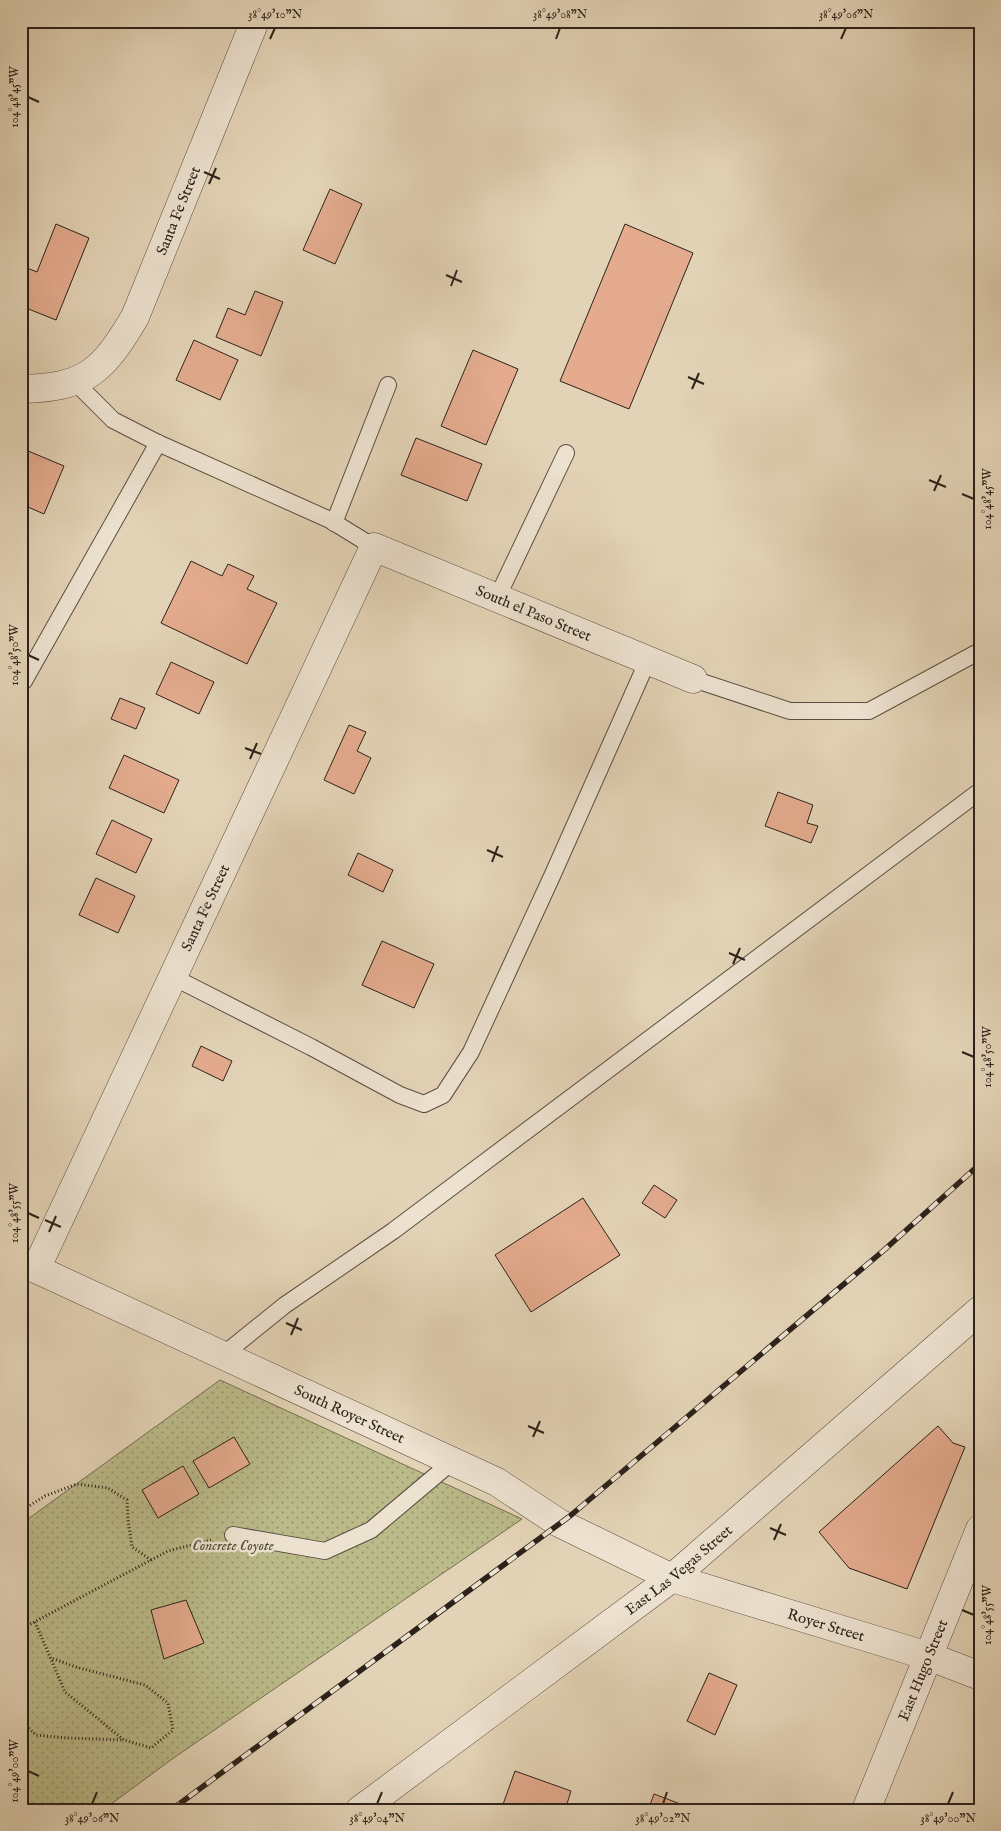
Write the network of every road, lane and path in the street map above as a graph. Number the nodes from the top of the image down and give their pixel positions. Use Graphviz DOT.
graph roads {
  1 [pos="255,21"];
  2 [pos="75,382"];
  3 [pos="388,385"];
  4 [pos="21,389"];
  5 [pos="158,443"];
  6 [pos="566,453"];
  7 [pos="334,523"];
  8 [pos="374,547"];
  9 [pos="498,598"];
  10 [pos="980,650"];
  11 [pos="648,660"];
  12 [pos="693,679"];
  13 [pos="24,682"];
  14 [pos="980,791"];
  15 [pos="173,977"];
  16 [pos="29,1265"];
  17 [pos="980,1310"];
  18 [pos="223,1356"];
  19 [pos="452,1461"];
  20 [pos="21,1511"];
  21 [pos="980,1529"];
  22 [pos="233,1535"];
  23 [pos="151,1560"];
  24 [pos="672,1578"];
  25 [pos="35,1622"];
  26 [pos="21,1628"];
  27 [pos="928,1656"];
  28 [pos="51,1658"];
  29 [pos="980,1676"];
  30 [pos="21,1721"];
  31 [pos="124,1740"];
  32 [pos="360,1810"];
  33 [pos="866,1810"];
  1 -- 2 [label="street, Santa Fe Street"];
  2 -- 4 [label="street"];
  2 -- 5 [label="lane"];
  3 -- 7 [label="lane"];
  5 -- 7 [label="lane"];
  5 -- 13 [label="lane"];
  6 -- 9 [label="lane"];
  7 -- 8 [label="lane"];
  8 -- 9 [label="street, South el Paso Street"];
  8 -- 15 [label="street, Santa Fe Street"];
  9 -- 11 [label="street, South el Paso Street"];
  10 -- 12 [label="lane"];
  11 -- 12 [label="street, South el Paso Street"];
  11 -- 15 [label="lane"];
  14 -- 18 [label="lane"];
  15 -- 16 [label="street, Santa Fe Street"];
  16 -- 18 [label="street, South Royer Street"];
  17 -- 24 [label="street, East Las Vegas Street"];
  18 -- 19 [label="street, South Royer Street"];
  19 -- 22 [label="lane"];
  19 -- 24 [label="street, South Royer Street"];
  20 -- 23 [label="path"];
  21 -- 27 [label="street, East Hugo Street"];
  22 -- 23 [label="path"];
  23 -- 25 [label="path"];
  24 -- 27 [label="street, Royer Street"];
  24 -- 32 [label="street, East Las Vegas Street"];
  25 -- 26 [label="path"];
  25 -- 28 [label="path"];
  27 -- 29 [label="street, Royer Street"];
  27 -- 33 [label="street, East Hugo Street"];
  28 -- 31 [label="path"];
  28 -- 31 [label="path"];
  30 -- 31 [label="path"];
}
